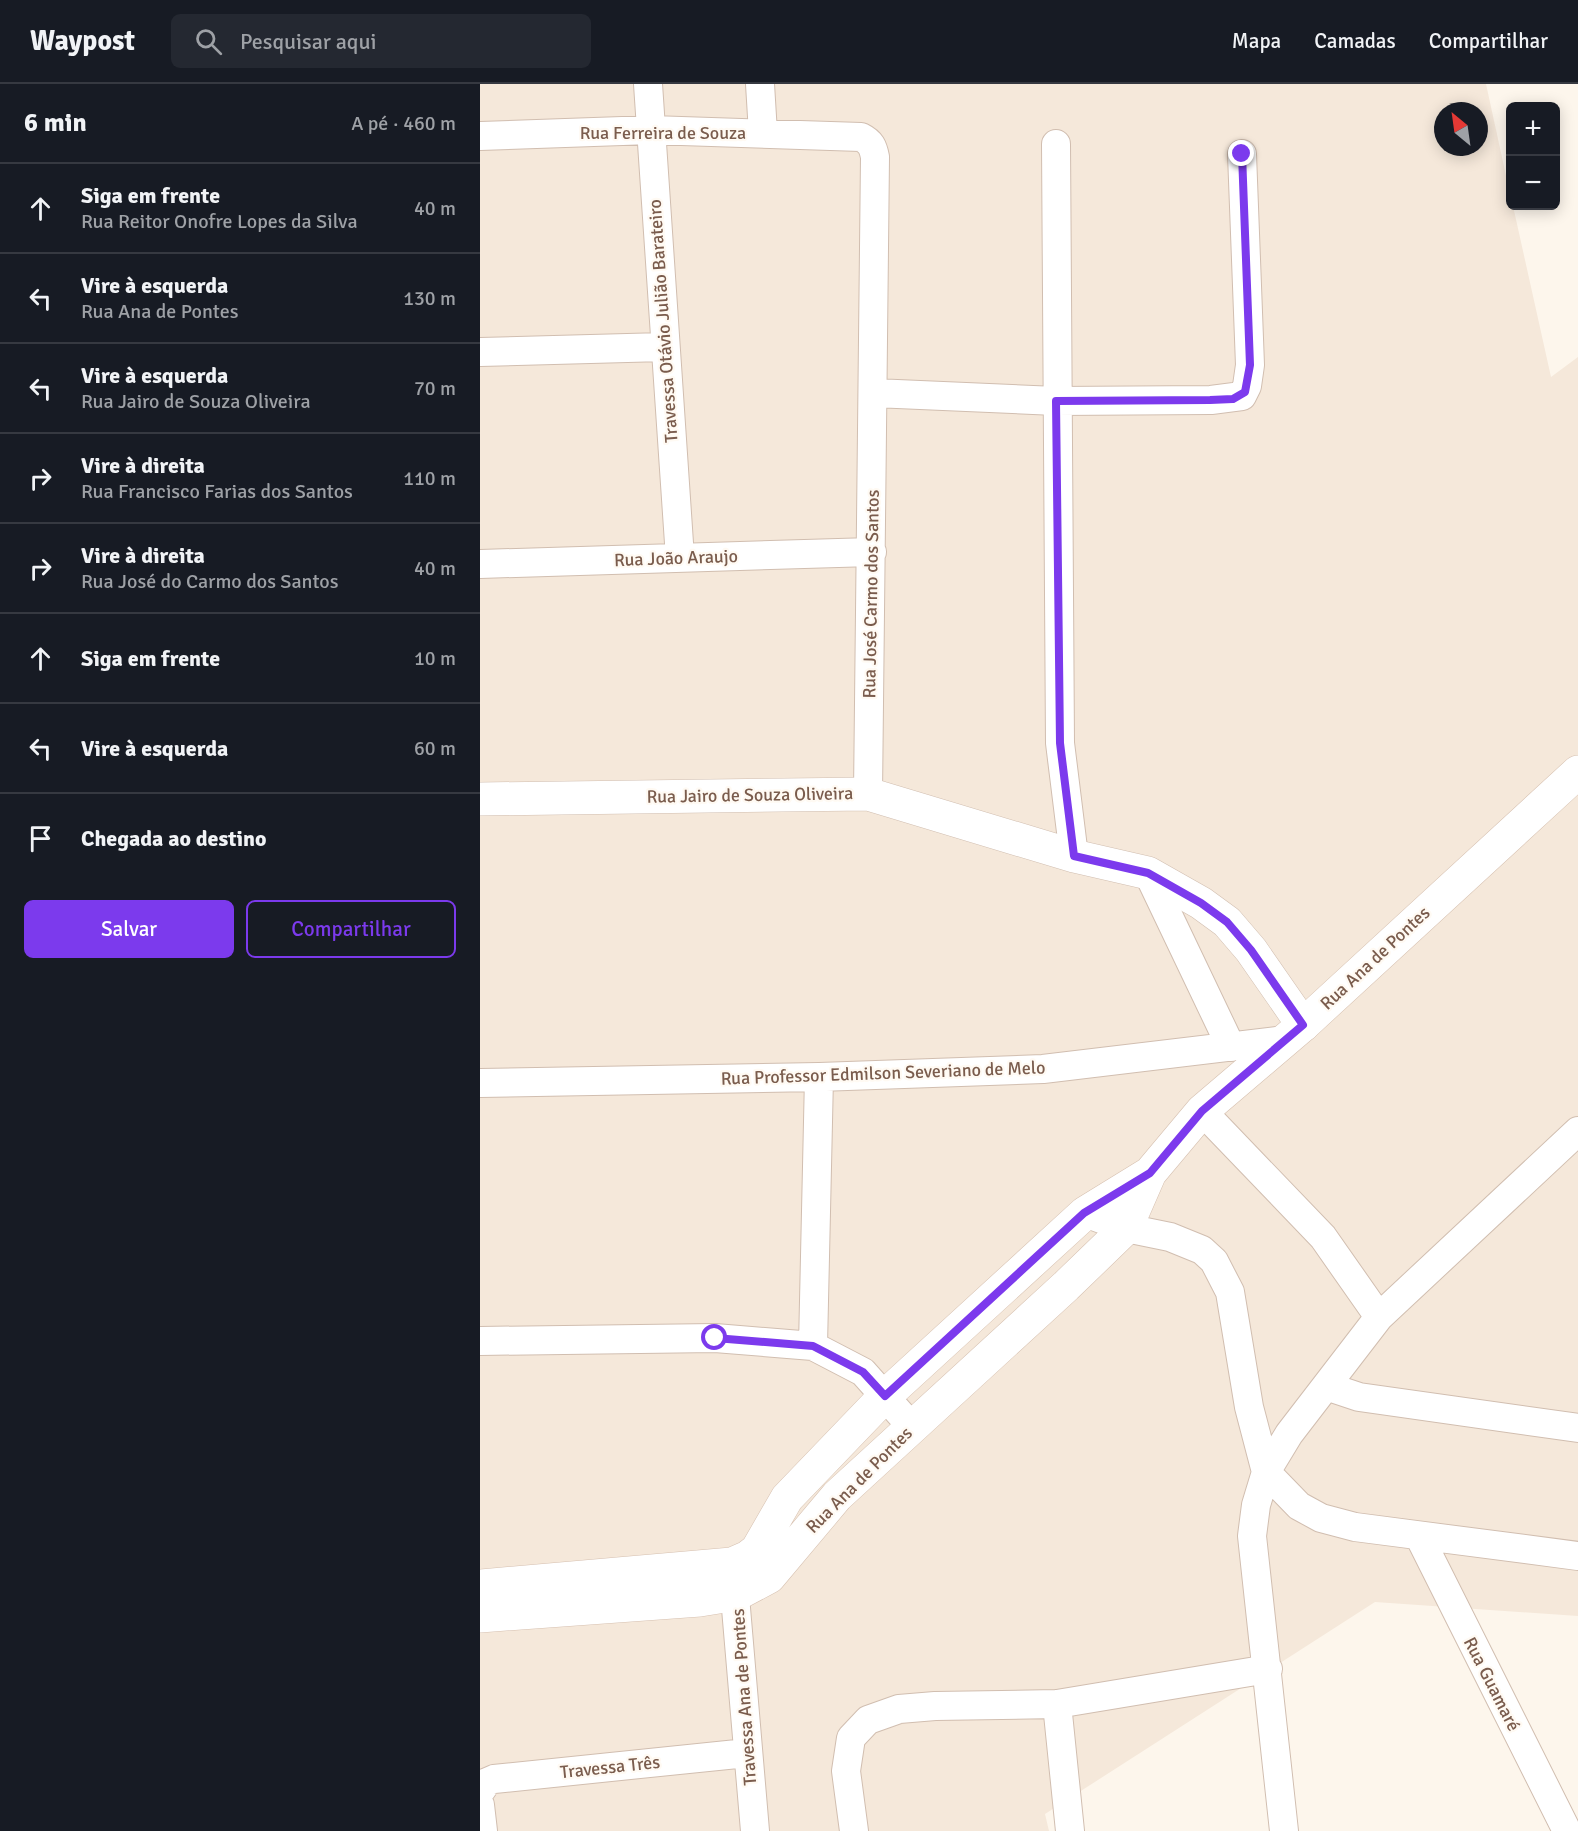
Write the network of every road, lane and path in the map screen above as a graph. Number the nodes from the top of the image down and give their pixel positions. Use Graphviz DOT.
graph roads {
  1 [pos="648,84"];
  2 [pos="760,84"];
  3 [pos="651,130"];
  4 [pos="763,133"];
  5 [pos="480,136"];
  6 [pos="847,136"];
  7 [pos="1056,144"];
  8 [pos="1242,154"];
  9 [pos="664,347"];
  10 [pos="480,352"];
  11 [pos="874,393"];
  12 [pos="1056,401"];
  13 [pos="872,552"];
  14 [pos="680,558"];
  15 [pos="480,564"];
  16 [pos="1578,772"];
  17 [pos="868,794"];
  18 [pos="480,799"];
  19 [pos="1074,856"];
  20 [pos="1148,873"];
  21 [pos="1294,1032"];
  22 [pos="1232,1047"];
  23 [pos="819,1077"];
  24 [pos="480,1083"];
  25 [pos="1202,1111"];
  26 [pos="1573,1146"];
  27 [pos="1150,1173"];
  28 [pos="1084,1213"];
  29 [pos="1126,1228"];
  30 [pos="989,1300"];
  31 [pos="1379,1317"];
  32 [pos="1018,1330"];
  33 [pos="480,1341"];
  34 [pos="813,1346"];
  35 [pos="1326,1386"];
  36 [pos="885,1396"];
  37 [pos="1576,1425"];
  38 [pos="912,1427"];
  39 [pos="1266,1472"];
  40 [pos="1419,1536"];
  41 [pos="1578,1556"];
  42 [pos="734,1579"];
  43 [pos="480,1586"];
  44 [pos="480,1616"];
  45 [pos="1268,1669"];
  46 [pos="1057,1704"];
  47 [pos="747,1753"];
  48 [pos="480,1792"];
  49 [pos="755,1831"];
  50 [pos="854,1831"];
  51 [pos="1070,1831"];
  52 [pos="1284,1831"];
  53 [pos="1567,1831"];
  1 -- 3 [label="street, Travessa Otávio Julião Barateiro"];
  2 -- 4 [label="street"];
  3 -- 4 [label="street, Rua Ferreira de Souza"];
  3 -- 5 [label="street, Rua Ferreira de Souza"];
  3 -- 9 [label="street, Travessa Otávio Julião Barateiro"];
  4 -- 6 [label="street, Rua Ferreira de Souza"];
  6 -- 11 [label="street, Rua José Carmo dos Santos"];
  7 -- 12 [label="street"];
  8 -- 12 [label="street"];
  9 -- 10 [label="street"];
  9 -- 14 [label="street, Travessa Otávio Julião Barateiro"];
  11 -- 12 [label="street"];
  11 -- 13 [label="street, Rua José Carmo dos Santos"];
  12 -- 19 [label="street"];
  13 -- 14 [label="street, Rua João Araujo"];
  13 -- 17 [label="street, Rua José Carmo dos Santos"];
  14 -- 15 [label="street, Rua João Araujo"];
  16 -- 21 [label="main road, Rua Ana de Pontes"];
  17 -- 18 [label="main road, Rua Jairo de Souza Oliveira"];
  17 -- 19 [label="main road, Rua Jairo de Souza Oliveira"];
  19 -- 20 [label="main road, Rua Jairo de Souza Oliveira"];
  20 -- 21 [label="main road, Rua Jairo de Souza Oliveira"];
  20 -- 22 [label="street"];
  21 -- 22 [label="street, Rua Professor Edmilson Severiano de Melo"];
  21 -- 25 [label="main road, Rua Ana de Pontes"];
  22 -- 23 [label="street, Rua Professor Edmilson Severiano de Melo"];
  23 -- 24 [label="street, Rua Professor Edmilson Severiano de Melo"];
  23 -- 34 [label="street"];
  25 -- 27 [label="main road, Rua Ana de Pontes"];
  25 -- 31 [label="street"];
  26 -- 31 [label="street"];
  27 -- 28 [label="main road, Rua Ana de Pontes"];
  27 -- 29 [label="main road, Rua Ana de Pontes"];
  28 -- 29 [label="street"];
  28 -- 30 [label="main road, Rua Ana de Pontes"];
  29 -- 32 [label="main road, Rua Ana de Pontes"];
  29 -- 39 [label="street"];
  30 -- 32 [label="main road"];
  30 -- 36 [label="main road, Rua Ana de Pontes"];
  31 -- 35 [label="street"];
  32 -- 38 [label="main road, Rua Ana de Pontes"];
  33 -- 34 [label="street"];
  34 -- 36 [label="street"];
  35 -- 37 [label="street"];
  35 -- 39 [label="street"];
  36 -- 38 [label="street"];
  36 -- 42 [label="main road, Rua Ana de Pontes"];
  38 -- 42 [label="main road, Rua Ana de Pontes"];
  39 -- 40 [label="street"];
  39 -- 45 [label="street"];
  40 -- 41 [label="street"];
  40 -- 53 [label="street, Rua Guamaré"];
  42 -- 43 [label="main road, Rua Ana de Pontes"];
  42 -- 44 [label="main road, Rua Ana de Pontes"];
  42 -- 47 [label="street, Travessa Ana de Pontes"];
  45 -- 46 [label="street"];
  45 -- 52 [label="street"];
  46 -- 50 [label="street"];
  46 -- 51 [label="street"];
  47 -- 48 [label="street, Travessa Três"];
  47 -- 49 [label="street, Travessa Ana de Pontes"];
}
